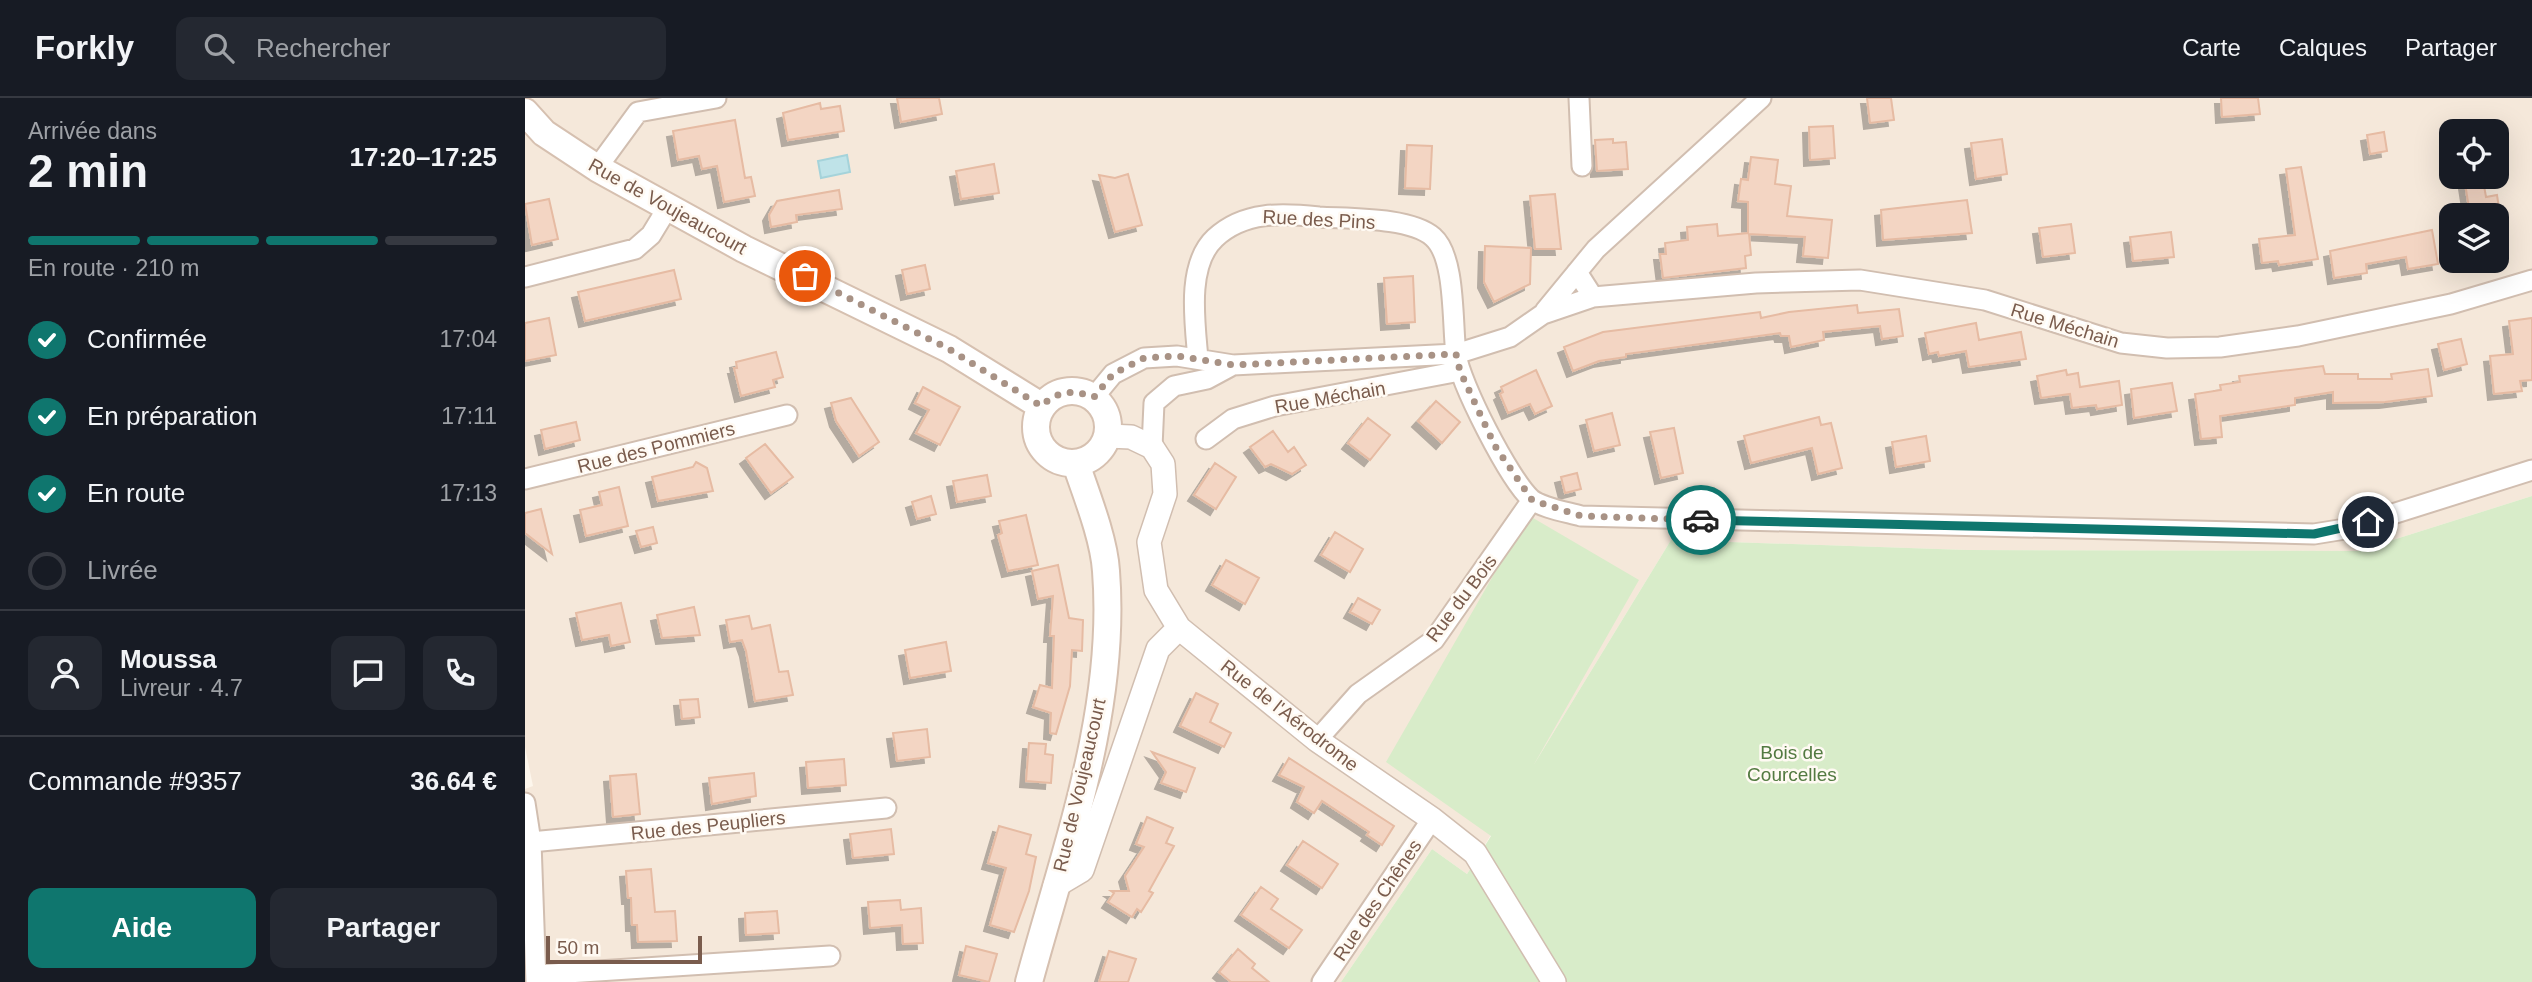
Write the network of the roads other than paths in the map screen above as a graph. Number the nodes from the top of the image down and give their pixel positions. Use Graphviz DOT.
graph roads {
  1 [pos="716,98"];
  2 [pos="1579,98"];
  3 [pos="1761,98"];
  4 [pos="525,112"];
  5 [pos="1582,166"];
  6 [pos="597,168"];
  7 [pos="668,207"];
  8 [pos="1577,272"];
  9 [pos="525,277"];
  10 [pos="2532,280"];
  11 [pos="1593,297"];
  12 [pos="1543,314"];
  13 [pos="1198,359"];
  14 [pos="1458,363"];
  15 [pos="1233,365"];
  16 [pos="1094,397"];
  17 [pos="1041,406"];
  18 [pos="787,415"];
  19 [pos="1108,436"];
  20 [pos="1206,439"];
  21 [pos="1152,447"];
  22 [pos="1076,464"];
  23 [pos="2532,470"];
  24 [pos="525,479"];
  25 [pos="1532,500"];
  26 [pos="1179,628"];
  27 [pos="1317,740"];
  28 [pos="525,803"];
  29 [pos="886,808"];
  30 [pos="1432,818"];
  31 [pos="531,842"];
  32 [pos="1055,886"];
  33 [pos="530,950"];
  34 [pos="830,956"];
  35 [pos="536,979"];
  36 [pos="1029,982"];
  37 [pos="1322,982"];
  38 [pos="1554,982"];
  1 -- 6 [label="street"];
  2 -- 5 [label="street"];
  3 -- 8 [label="street"];
  4 -- 6 [label="main road, Rue de Voujeaucourt"];
  6 -- 7 [label="main road, Rue de Voujeaucourt"];
  7 -- 9 [label="street"];
  7 -- 17 [label="main road, Rue de Voujeaucourt"];
  8 -- 11 [label="street"];
  8 -- 12 [label="street"];
  10 -- 11 [label="street, Rue Méchain"];
  11 -- 12 [label="street, Rue Méchain"];
  12 -- 14 [label="street, Rue Méchain"];
  13 -- 14 [label="street, Rue des Pins"];
  13 -- 15 [label="street, Rue Méchain"];
  13 -- 16 [label="street, Rue Méchain"];
  14 -- 15 [label="street, Rue Méchain"];
  14 -- 20 [label="street, Rue Méchain"];
  14 -- 25 [label="street"];
  15 -- 21 [label="street, Rue Méchain"];
  16 -- 17 [label="main road"];
  16 -- 19 [label="main road"];
  17 -- 22 [label="main road"];
  18 -- 24 [label="street, Rue des Pommiers"];
  19 -- 21 [label="street"];
  19 -- 22 [label="main road"];
  21 -- 26 [label="street, Rue de l'Aérodrome"];
  22 -- 32 [label="main road, Rue de Voujeaucourt"];
  23 -- 25 [label="street"];
  25 -- 27 [label="street, Rue du Bois"];
  26 -- 27 [label="street, Rue de l'Aérodrome"];
  26 -- 32 [label="street"];
  27 -- 30 [label="street, Rue de l'Aérodrome"];
  28 -- 31 [label="street"];
  29 -- 31 [label="street, Rue des Peupliers"];
  30 -- 37 [label="street, Rue des Chênes"];
  30 -- 38 [label="street, Rue de l'Aérodrome"];
  31 -- 33 [label="street"];
  32 -- 36 [label="main road, Rue de Voujeaucourt"];
  33 -- 35 [label="street"];
  34 -- 35 [label="street"];
}
